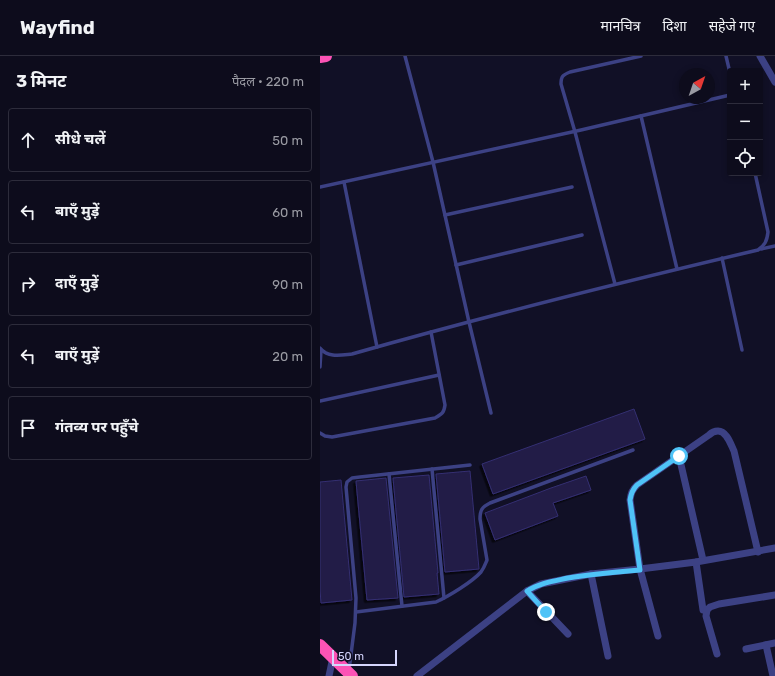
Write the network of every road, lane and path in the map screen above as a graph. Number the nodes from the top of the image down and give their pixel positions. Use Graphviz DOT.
graph roads {
  1 [pos="326,56"];
  2 [pos="405,56"];
  3 [pos="640,56"];
  4 [pos="726,56"];
  5 [pos="760,56"];
  6 [pos="320,57"];
  7 [pos="729,68"];
  8 [pos="775,82"];
  9 [pos="727,96"];
  10 [pos="641,116"];
  11 [pos="575,132"];
  12 [pos="433,162"];
  13 [pos="756,176"];
  14 [pos="344,182"];
  15 [pos="320,187"];
  16 [pos="572,187"];
  17 [pos="445,215"];
  18 [pos="582,235"];
  19 [pos="775,246"];
  20 [pos="758,250"];
  21 [pos="722,258"];
  22 [pos="456,265"];
  23 [pos="677,269"];
  24 [pos="615,284"];
  25 [pos="469,322"];
  26 [pos="431,332"];
  27 [pos="377,347"];
  28 [pos="320,349"];
  29 [pos="742,350"];
  30 [pos="320,367"];
  31 [pos="439,375"];
  32 [pos="320,401"];
  33 [pos="491,413"];
  34 [pos="320,433"];
  35 [pos="633,450"];
  36 [pos="679,456"];
  37 [pos="470,465"];
  38 [pos="432,469"];
  39 [pos="389,474"];
  40 [pos="775,548"];
  41 [pos="758,552"];
  42 [pos="700,561"];
  43 [pos="640,570"];
  44 [pos="591,574"];
  45 [pos="527,591"];
  46 [pos="775,595"];
  47 [pos="444,598"];
  48 [pos="402,606"];
  49 [pos="703,610"];
  50 [pos="356,612"];
  51 [pos="568,634"];
  52 [pos="658,636"];
  53 [pos="775,643"];
  54 [pos="320,645"];
  55 [pos="766,645"];
  56 [pos="746,650"];
  57 [pos="717,654"];
  58 [pos="608,656"];
  59 [pos="333,658"];
  60 [pos="350,675"];
  61 [pos="328,676"];
  62 [pos="417,676"];
  63 [pos="773,676"];
  1 -- 6 [label="highway"];
  2 -- 12 [label="lane"];
  3 -- 11 [label="lane"];
  4 -- 7 [label="lane"];
  5 -- 8 [label="street"];
  9 -- 10 [label="lane"];
  10 -- 11 [label="lane"];
  10 -- 23 [label="lane"];
  11 -- 12 [label="lane"];
  11 -- 24 [label="lane"];
  12 -- 14 [label="lane"];
  12 -- 17 [label="lane"];
  13 -- 20 [label="lane"];
  14 -- 15 [label="lane"];
  14 -- 27 [label="lane"];
  16 -- 17 [label="lane"];
  17 -- 22 [label="lane"];
  18 -- 22 [label="lane"];
  19 -- 20 [label="lane"];
  20 -- 21 [label="lane"];
  21 -- 23 [label="lane"];
  21 -- 29 [label="lane"];
  22 -- 25 [label="lane"];
  23 -- 24 [label="lane"];
  24 -- 25 [label="lane"];
  25 -- 26 [label="lane"];
  25 -- 33 [label="lane"];
  26 -- 27 [label="lane"];
  26 -- 31 [label="lane"];
  27 -- 28 [label="lane"];
  28 -- 30 [label="lane"];
  31 -- 32 [label="lane"];
  31 -- 34 [label="lane"];
  35 -- 47 [label="lane"];
  36 -- 41 [label="street"];
  36 -- 42 [label="street"];
  36 -- 43 [label="street"];
  37 -- 38 [label="lane"];
  38 -- 39 [label="lane"];
  38 -- 47 [label="lane"];
  39 -- 48 [label="lane"];
  39 -- 50 [label="lane"];
  40 -- 41 [label="street"];
  41 -- 42 [label="street"];
  42 -- 43 [label="street"];
  42 -- 49 [label="street"];
  43 -- 44 [label="street"];
  43 -- 52 [label="street"];
  44 -- 45 [label="street"];
  44 -- 58 [label="street"];
  45 -- 51 [label="street"];
  45 -- 62 [label="street"];
  46 -- 57 [label="street"];
  47 -- 48 [label="lane"];
  48 -- 50 [label="lane"];
  50 -- 60 [label="lane"];
  53 -- 55 [label="street"];
  54 -- 59 [label="highway"];
  55 -- 56 [label="street"];
  55 -- 63 [label="street"];
  59 -- 60 [label="highway"];
  59 -- 61 [label="street"];
}
